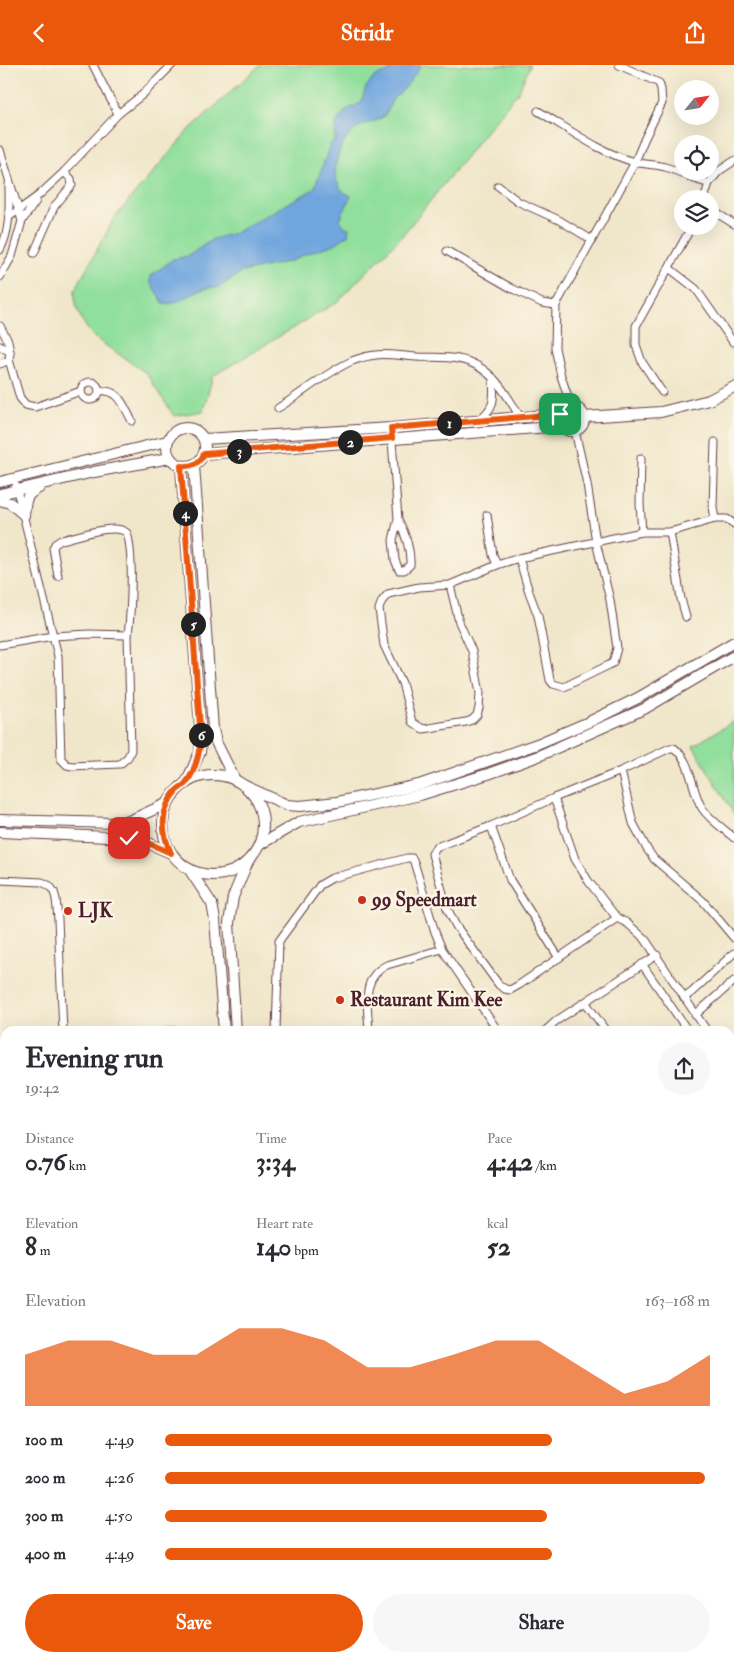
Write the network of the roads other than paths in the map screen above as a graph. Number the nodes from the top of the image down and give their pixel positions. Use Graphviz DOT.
graph roads {
  1 [pos="93,65"];
  2 [pos="172,65"];
  3 [pos="619,65"];
  4 [pos="538,111"];
  5 [pos="118,114"];
  6 [pos="0,150"];
  7 [pos="734,161"];
  8 [pos="635,162"];
  9 [pos="64,172"];
  10 [pos="9,178"];
  11 [pos="709,183"];
  12 [pos="498,186"];
  13 [pos="707,190"];
  14 [pos="38,196"];
  15 [pos="20,209"];
  16 [pos="719,215"];
  17 [pos="9,217"];
  18 [pos="22,221"];
  19 [pos="734,224"];
  20 [pos="687,235"];
  21 [pos="592,240"];
  22 [pos="0,250"];
  23 [pos="447,251"];
  24 [pos="34,253"];
  25 [pos="669,268"];
  26 [pos="0,277"];
  27 [pos="556,305"];
  28 [pos="0,326"];
  29 [pos="732,342"];
  30 [pos="0,346"];
  31 [pos="10,352"];
  32 [pos="9,360"];
  33 [pos="0,365"];
  34 [pos="493,377"];
  35 [pos="734,387"];
  36 [pos="81,391"];
  37 [pos="98,391"];
  38 [pos="662,393"];
  39 [pos="571,406"];
  40 [pos="278,409"];
  41 [pos="560,414"];
  42 [pos="520,417"];
  43 [pos="584,417"];
  44 [pos="479,420"];
  45 [pos="132,421"];
  46 [pos="562,426"];
  47 [pos="575,431"];
  48 [pos="391,433"];
  49 [pos="204,439"];
  50 [pos="167,441"];
  51 [pos="715,442"];
  52 [pos="204,454"];
  53 [pos="170,458"];
  54 [pos="641,458"];
  55 [pos="194,465"];
  56 [pos="181,466"];
  57 [pos="14,478"];
  58 [pos="0,482"];
  59 [pos="48,484"];
  60 [pos="16,489"];
  61 [pos="0,494"];
  62 [pos="0,500"];
  63 [pos="24,515"];
  64 [pos="487,515"];
  65 [pos="398,519"];
  66 [pos="714,519"];
  67 [pos="734,524"];
  68 [pos="642,532"];
  69 [pos="670,532"];
  70 [pos="596,542"];
  71 [pos="519,558"];
  72 [pos="497,565"];
  73 [pos="58,576"];
  74 [pos="450,585"];
  75 [pos="686,617"];
  76 [pos="128,635"];
  77 [pos="53,636"];
  78 [pos="734,643"];
  79 [pos="0,645"];
  80 [pos="734,656"];
  81 [pos="621,771"];
  82 [pos="186,783"];
  83 [pos="239,783"];
  84 [pos="554,797"];
  85 [pos="168,803"];
  86 [pos="0,819"];
  87 [pos="491,826"];
  88 [pos="0,832"];
  89 [pos="734,838"];
  90 [pos="259,845"];
  91 [pos="171,853"];
  92 [pos="248,861"];
  93 [pos="190,869"];
  94 [pos="0,880"];
  95 [pos="617,918"];
  96 [pos="734,938"];
  97 [pos="442,949"];
  98 [pos="734,953"];
  99 [pos="657,955"];
  100 [pos="559,958"];
  101 [pos="642,964"];
  102 [pos="734,981"];
  103 [pos="684,998"];
  104 [pos="586,1003"];
  105 [pos="695,1015"];
  106 [pos="63,1026"];
  107 [pos="224,1026"];
  108 [pos="236,1026"];
  109 [pos="276,1026"];
  110 [pos="369,1026"];
  111 [pos="492,1026"];
  112 [pos="550,1026"];
  113 [pos="602,1026"];
  114 [pos="685,1026"];
  115 [pos="703,1026"];
  1 -- 5 [label="street"];
  2 -- 5 [label="street"];
  3 -- 8 [label="street"];
  4 -- 8 [label="street"];
  5 -- 9 [label="street"];
  6 -- 10 [label="street"];
  7 -- 11 [label="street"];
  8 -- 11 [label="street"];
  8 -- 21 [label="street"];
  9 -- 14 [label="street"];
  9 -- 24 [label="street"];
  10 -- 15 [label="street"];
  10 -- 17 [label="street"];
  11 -- 13 [label="street"];
  12 -- 21 [label="street"];
  14 -- 15 [label="street"];
  14 -- 18 [label="street"];
  15 -- 17 [label="street"];
  15 -- 18 [label="street"];
  16 -- 19 [label="street"];
  17 -- 22 [label="street"];
  18 -- 26 [label="street"];
  20 -- 25 [label="street"];
  21 -- 27 [label="street"];
  23 -- 27 [label="street"];
  25 -- 29 [label="street"];
  25 -- 38 [label="street"];
  27 -- 39 [label="street"];
  28 -- 31 [label="street"];
  30 -- 31 [label="street"];
  31 -- 32 [label="street"];
  32 -- 33 [label="street"];
  32 -- 36 [label="street"];
  34 -- 40 [label="street"];
  34 -- 42 [label="street"];
  34 -- 44 [label="street"];
  35 -- 43 [label="street"];
  36 -- 37 [label="street"];
  36 -- 37 [label="street"];
  37 -- 45 [label="street"];
  39 -- 41 [label="street"];
  39 -- 43 [label="street"];
  41 -- 42 [label="street"];
  41 -- 46 [label="street"];
  42 -- 44 [label="street"];
  43 -- 47 [label="street"];
  44 -- 48 [label="street"];
  46 -- 47 [label="street"];
  46 -- 48 [label="street"];
  47 -- 70 [label="street"];
  48 -- 49 [label="street"];
  48 -- 52 [label="street"];
  48 -- 65 [label="street"];
  49 -- 50 [label="street"];
  49 -- 52 [label="street"];
  50 -- 53 [label="street"];
  50 -- 57 [label="street"];
  51 -- 66 [label="street"];
  52 -- 55 [label="street"];
  53 -- 56 [label="street"];
  53 -- 59 [label="street"];
  54 -- 68 [label="street"];
  55 -- 56 [label="street"];
  55 -- 83 [label="street"];
  56 -- 82 [label="street"];
  57 -- 58 [label="street"];
  57 -- 60 [label="street"];
  59 -- 60 [label="street"];
  59 -- 63 [label="street"];
  60 -- 61 [label="street"];
  60 -- 63 [label="street"];
  62 -- 63 [label="street"];
  63 -- 77 [label="street"];
  64 -- 72 [label="street"];
  65 -- 65 [label="street"];
  66 -- 67 [label="street"];
  66 -- 69 [label="street"];
  68 -- 69 [label="street"];
  68 -- 70 [label="street"];
  69 -- 75 [label="street"];
  70 -- 71 [label="street"];
  70 -- 71 [label="street"];
  71 -- 72 [label="street"];
  72 -- 74 [label="street"];
  73 -- 76 [label="street"];
  74 -- 74 [label="street"];
  76 -- 77 [label="street"];
  76 -- 77 [label="street"];
  77 -- 79 [label="street"];
  78 -- 83 [label="street"];
  80 -- 90 [label="street"];
  81 -- 84 [label="street"];
  81 -- 89 [label="street"];
  81 -- 96 [label="street"];
  82 -- 83 [label="street"];
  82 -- 85 [label="street"];
  83 -- 90 [label="street"];
  84 -- 87 [label="street"];
  84 -- 95 [label="street"];
  85 -- 86 [label="street"];
  85 -- 91 [label="street"];
  87 -- 100 [label="street"];
  87 -- 100 [label="street"];
  88 -- 91 [label="street"];
  90 -- 92 [label="street"];
  91 -- 93 [label="street"];
  92 -- 93 [label="street"];
  92 -- 108 [label="street"];
  93 -- 107 [label="street"];
  94 -- 106 [label="street"];
  95 -- 99 [label="street"];
  95 -- 100 [label="street"];
  97 -- 109 [label="street"];
  97 -- 110 [label="street"];
  97 -- 111 [label="street"];
  98 -- 103 [label="street"];
  99 -- 101 [label="street"];
  99 -- 103 [label="street"];
  101 -- 104 [label="street"];
  101 -- 114 [label="street"];
  102 -- 105 [label="street"];
  103 -- 105 [label="street"];
  104 -- 112 [label="street"];
  104 -- 113 [label="street"];
  105 -- 115 [label="street"];
}
